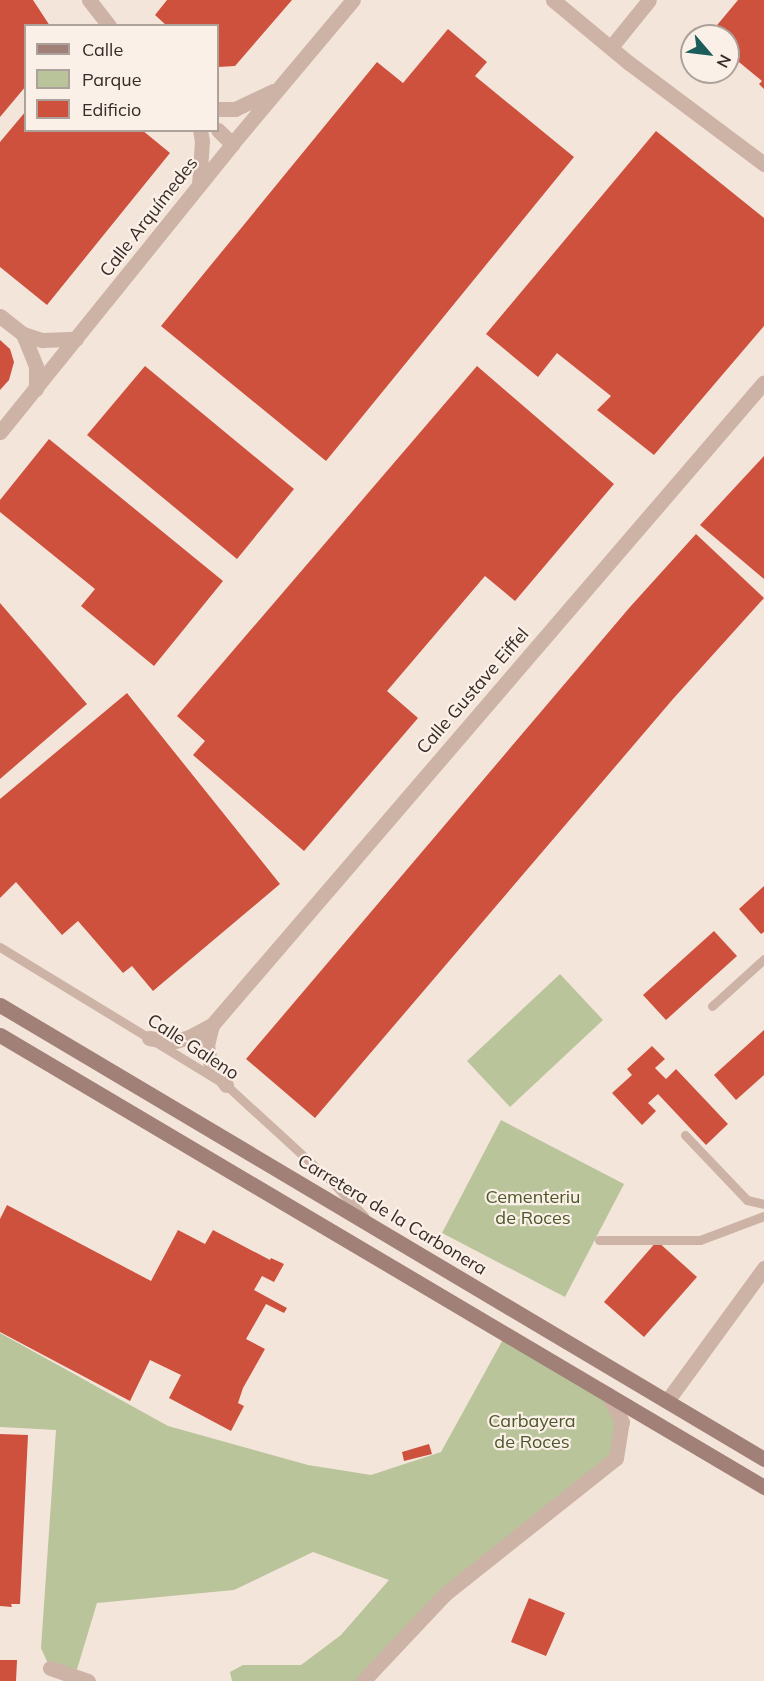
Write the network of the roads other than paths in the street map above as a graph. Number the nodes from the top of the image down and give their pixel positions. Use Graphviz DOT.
graph roads {
  1 [pos="88,0"];
  2 [pos="353,0"];
  3 [pos="553,0"];
  4 [pos="649,0"];
  5 [pos="107,24"];
  6 [pos="611,47"];
  7 [pos="278,89"];
  8 [pos="219,109"];
  9 [pos="219,131"];
  10 [pos="200,132"];
  11 [pos="232,144"];
  12 [pos="764,164"];
  13 [pos="199,185"];
  14 [pos="0,316"];
  15 [pos="23,334"];
  16 [pos="76,339"];
  17 [pos="764,382"];
  18 [pos="36,389"];
  19 [pos="0,432"];
  20 [pos="0,947"];
  21 [pos="764,959"];
  22 [pos="0,1005"];
  23 [pos="712,1006"];
  24 [pos="212,1025"];
  25 [pos="0,1035"];
  26 [pos="149,1038"];
  27 [pos="226,1085"];
  28 [pos="685,1135"];
  29 [pos="764,1204"];
  30 [pos="764,1216"];
  31 [pos="374,1227"];
  32 [pos="599,1240"];
  33 [pos="764,1268"];
  34 [pos="608,1394"];
  35 [pos="666,1401"];
  36 [pos="764,1459"];
  37 [pos="764,1487"];
  38 [pos="50,1668"];
  39 [pos="88,1681"];
  40 [pos="363,1681"];
  1 -- 5 [label="street"];
  2 -- 7 [label="street, Calle Arquímedes"];
  3 -- 6 [label="street"];
  4 -- 6 [label="street"];
  6 -- 12 [label="street"];
  7 -- 8 [label="street"];
  7 -- 11 [label="street, Calle Arquímedes"];
  9 -- 11 [label="street"];
  10 -- 13 [label="street"];
  11 -- 13 [label="street, Calle Arquímedes"];
  13 -- 16 [label="street, Calle Arquímedes"];
  14 -- 15 [label="street"];
  15 -- 16 [label="street"];
  15 -- 18 [label="street"];
  16 -- 18 [label="street, Calle Arquímedes"];
  17 -- 24 [label="street, Calle Gustave Eiffel"];
  18 -- 19 [label="street, Calle Arquímedes"];
  20 -- 26 [label="lane, Calle Galeno"];
  21 -- 23 [label="lane"];
  22 -- 31 [label="street, Carretera de la Carbonera"];
  24 -- 26 [label="street, Calle Gustave Eiffel"];
  24 -- 27 [label="street"];
  25 -- 34 [label="street"];
  26 -- 27 [label="lane, Calle Galeno"];
  27 -- 31 [label="lane, Calle Galeno"];
  28 -- 29 [label="lane"];
  30 -- 32 [label="lane"];
  31 -- 35 [label="street, Carretera de la Carbonera"];
  33 -- 35 [label="street"];
  34 -- 37 [label="street"];
  34 -- 40 [label="street"];
  35 -- 36 [label="street, Carretera de la Carbonera"];
  38 -- 39 [label="street"];
}
